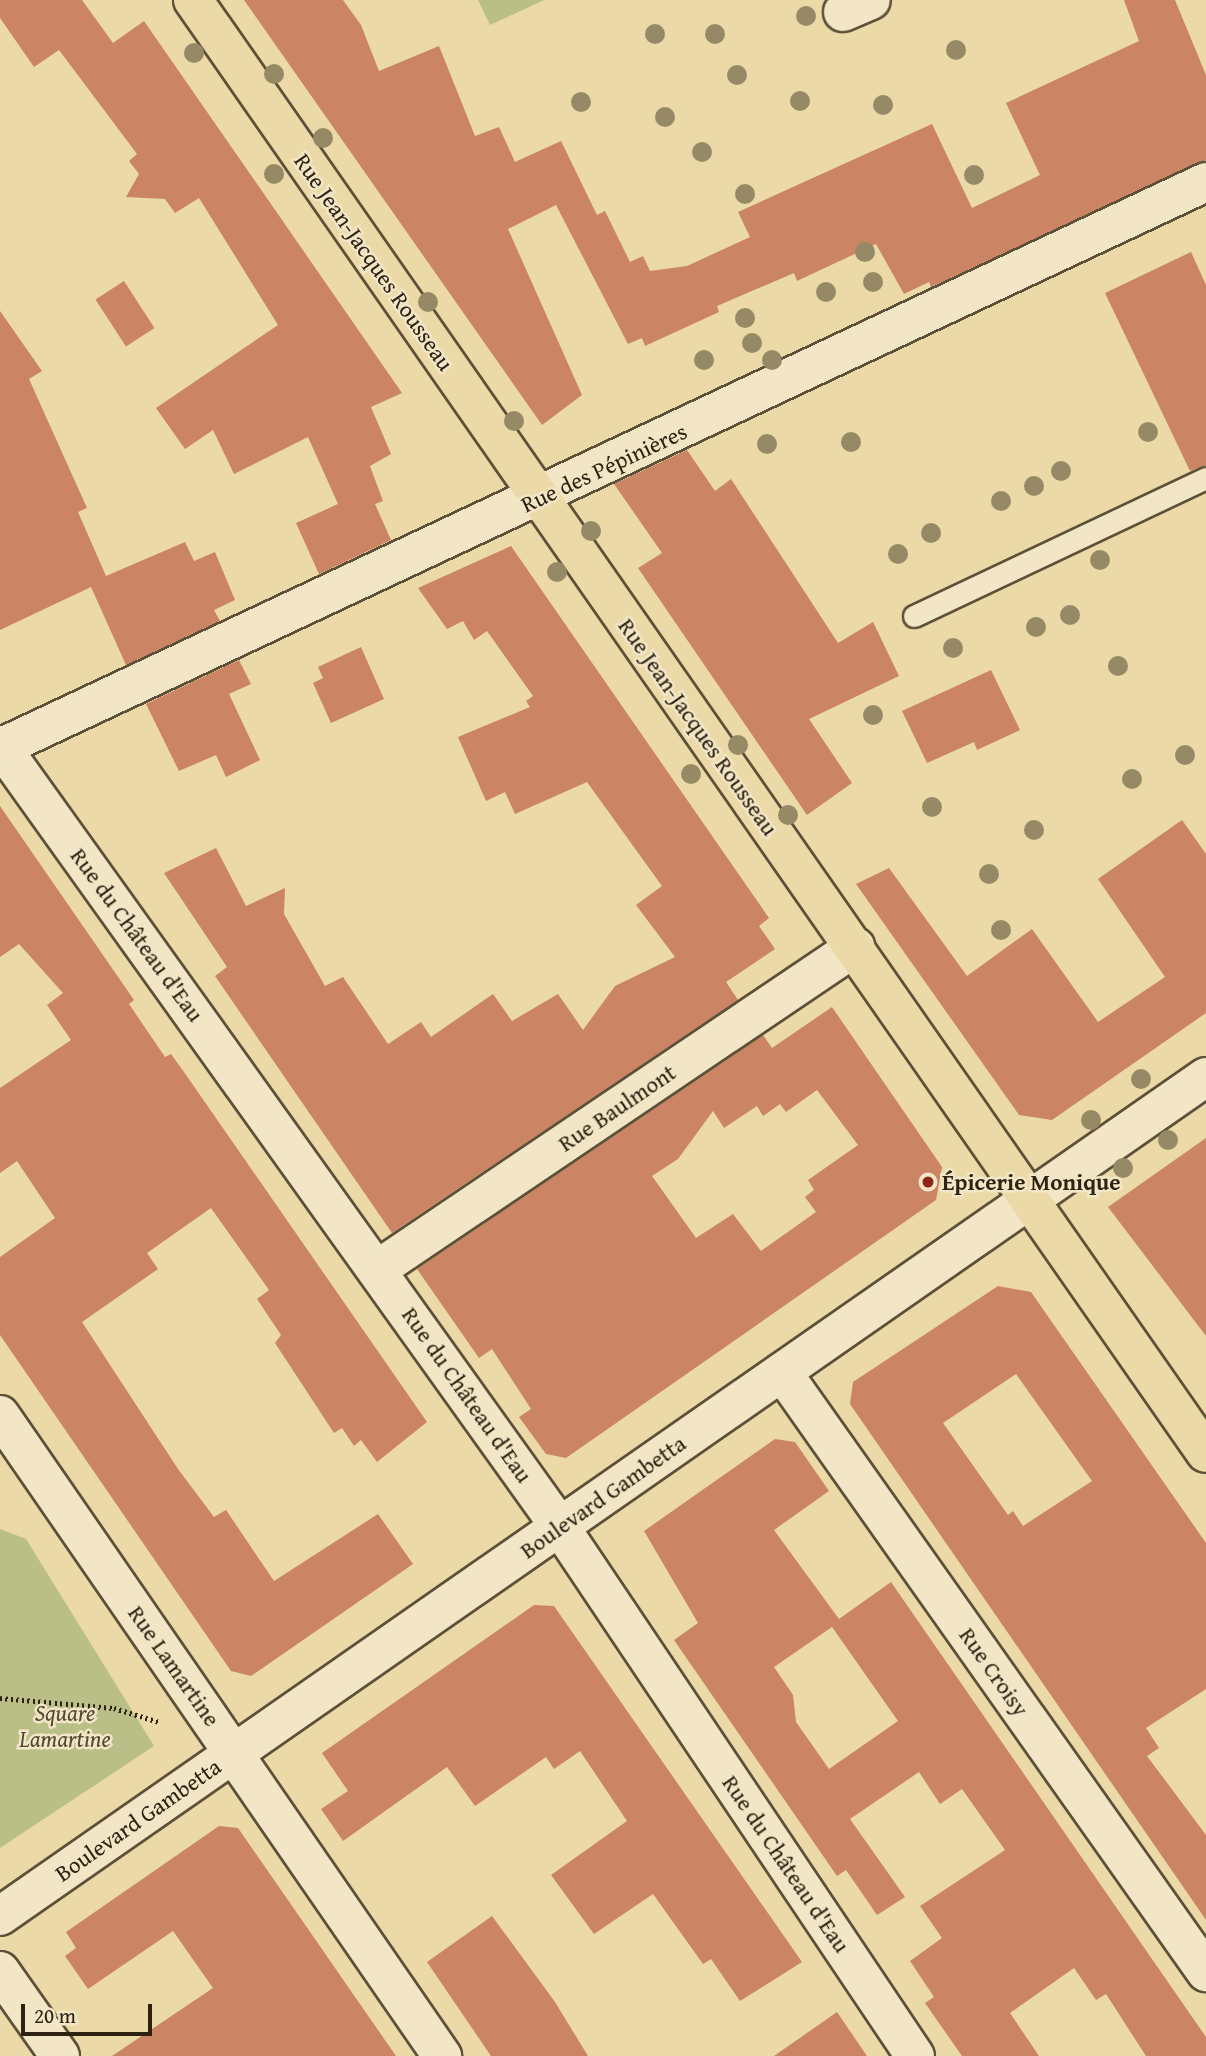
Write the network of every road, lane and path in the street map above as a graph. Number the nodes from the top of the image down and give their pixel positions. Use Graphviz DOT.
graph roads {
  1 [pos="193,0"];
  2 [pos="1206,182"];
  3 [pos="1206,478"];
  4 [pos="537,501"];
  5 [pos="914,616"];
  6 [pos="0,747"];
  7 [pos="855,947"];
  8 [pos="1206,1077"];
  9 [pos="1031,1199"];
  10 [pos="378,1269"];
  11 [pos="782,1372"];
  12 [pos="3,1423"];
  13 [pos="1206,1453"];
  14 [pos="560,1527"];
  15 [pos="0,1698"];
  16 [pos="210,1718"];
  17 [pos="234,1753"];
  18 [pos="0,1916"];
  19 [pos="0,1971"];
  20 [pos="1206,1972"];
  21 [pos="60,2056"];
  22 [pos="442,2056"];
  23 [pos="915,2056"];
  1 -- 4 [label="main road, Rue Jean-Jacques Rousseau"];
  2 -- 4 [label="street, Rue des Pépinières"];
  3 -- 5 [label="lane"];
  4 -- 6 [label="street, Rue des Pépinières"];
  4 -- 7 [label="main road, Rue Jean-Jacques Rousseau"];
  6 -- 10 [label="street, Rue du Château d'Eau"];
  7 -- 9 [label="main road, Rue Jean-Jacques Rousseau"];
  7 -- 10 [label="street, Rue Baulmont"];
  8 -- 9 [label="street, Boulevard Gambetta"];
  9 -- 11 [label="street, Boulevard Gambetta"];
  9 -- 13 [label="main road, Rue Jean-Jacques Rousseau"];
  10 -- 14 [label="street, Rue du Château d'Eau"];
  11 -- 14 [label="street, Boulevard Gambetta"];
  11 -- 20 [label="street, Rue Croisy"];
  12 -- 16 [label="street, Rue Lamartine"];
  14 -- 17 [label="street, Boulevard Gambetta"];
  14 -- 23 [label="street, Rue du Château d'Eau"];
  15 -- 16 [label="path"];
  16 -- 17 [label="street, Rue Lamartine"];
  17 -- 18 [label="street, Boulevard Gambetta"];
  17 -- 22 [label="street, Rue Lamartine"];
  19 -- 21 [label="street"];
}
